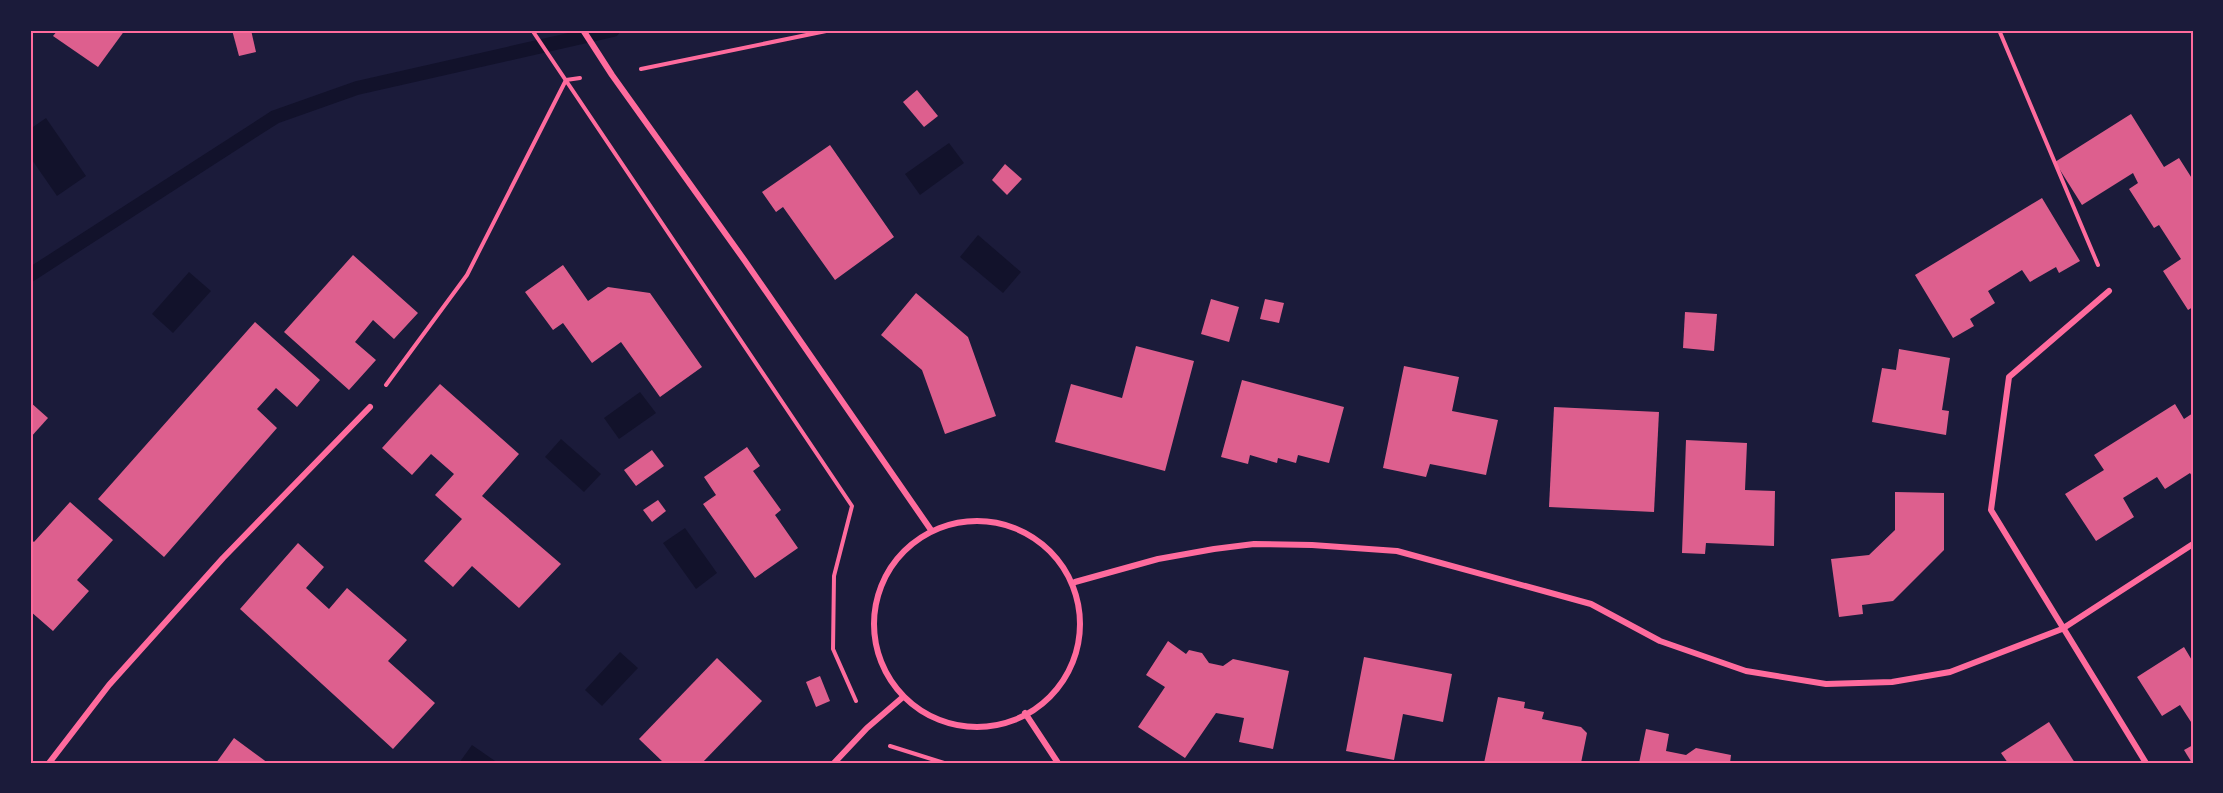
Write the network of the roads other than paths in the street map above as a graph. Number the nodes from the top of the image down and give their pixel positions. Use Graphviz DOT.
graph roads {
  1 [pos="583,30"];
  2 [pos="2109,291"];
  3 [pos="370,407"];
  4 [pos="932,531"];
  5 [pos="2193,544"];
  6 [pos="1075,582"];
  7 [pos="2062,629"];
  8 [pos="903,697"];
  9 [pos="1025,713"];
  10 [pos="49,763"];
  11 [pos="834,763"];
  12 [pos="1058,763"];
  13 [pos="2146,763"];
  1 -- 4 [label="street"];
  2 -- 7 [label="street"];
  3 -- 10 [label="street"];
  4 -- 6 [label="street"];
  4 -- 8 [label="street"];
  5 -- 7 [label="street"];
  6 -- 7 [label="street"];
  6 -- 9 [label="street"];
  7 -- 13 [label="street"];
  8 -- 9 [label="street"];
  8 -- 11 [label="street"];
  9 -- 12 [label="street"];
}
